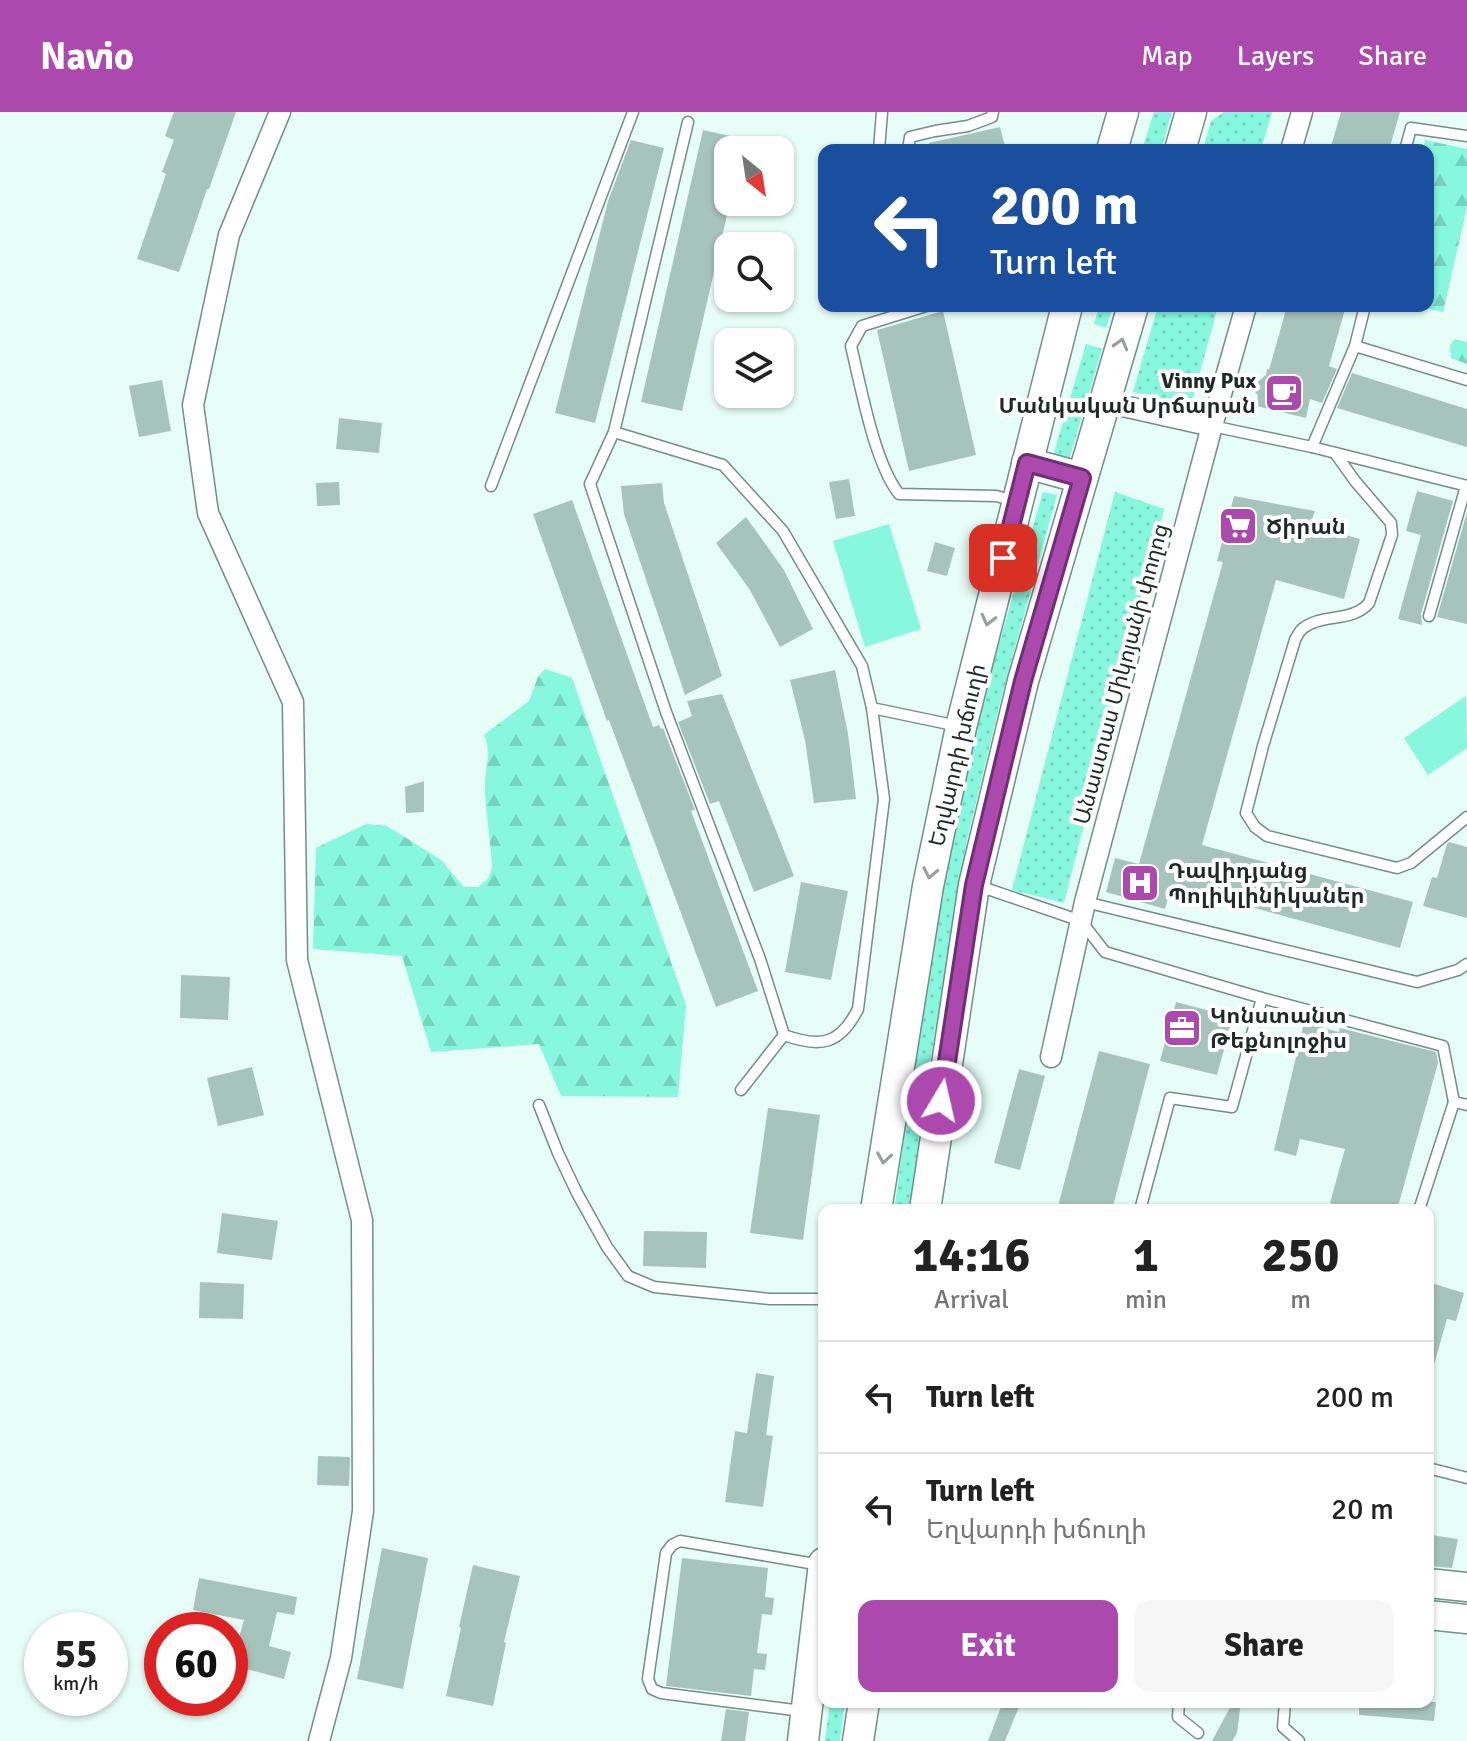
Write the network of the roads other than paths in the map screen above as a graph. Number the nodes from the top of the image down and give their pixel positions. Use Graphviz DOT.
graph roads {
  1 [pos="280,112"];
  2 [pos="633,112"];
  3 [pos="882,112"];
  4 [pos="993,112"];
  5 [pos="1123,112"];
  6 [pos="1191,112"];
  7 [pos="1302,112"];
  8 [pos="688,122"];
  9 [pos="1467,136"];
  10 [pos="879,144"];
  11 [pos="909,144"];
  12 [pos="1114,144"];
  13 [pos="1182,144"];
  14 [pos="1293,144"];
  15 [pos="1407,144"];
  16 [pos="907,312"];
  17 [pos="1065,312"];
  18 [pos="1131,312"];
  19 [pos="1244,312"];
  20 [pos="1364,312"];
  21 [pos="1355,346"];
  22 [pos="1467,380"];
  23 [pos="1105,402"];
  24 [pos="1212,426"];
  25 [pos="614,432"];
  26 [pos="1312,447"];
  27 [pos="1335,453"];
  28 [pos="1027,463"];
  29 [pos="1082,478"];
  30 [pos="491,486"];
  31 [pos="1466,486"];
  32 [pos="1017,502"];
  33 [pos="1429,616"];
  34 [pos="872,708"];
  35 [pos="961,727"];
  36 [pos="1467,817"];
  37 [pos="974,885"];
  38 [pos="1083,912"];
  39 [pos="1467,964"];
  40 [pos="1262,998"];
  41 [pos="784,1035"];
  42 [pos="1051,1057"];
  43 [pos="741,1090"];
  44 [pos="1454,1102"];
  45 [pos="539,1105"];
  46 [pos="1467,1105"];
  47 [pos="877,1204"];
  48 [pos="926,1204"];
  49 [pos="1142,1204"];
  50 [pos="1421,1204"];
  51 [pos="818,1299"];
  52 [pos="1434,1470"];
  53 [pos="1467,1478"];
  54 [pos="818,1563"];
  55 [pos="1434,1584"];
  56 [pos="1467,1589"];
  57 [pos="818,1613"];
  58 [pos="1434,1616"];
  59 [pos="1464,1619"];
  60 [pos="863,1708"];
  61 [pos="1179,1708"];
  62 [pos="1285,1708"];
  63 [pos="804,1726"];
  64 [pos="1198,1733"];
  65 [pos="319,1741"];
  66 [pos="858,1741"];
  67 [pos="1299,1741"];
  1 -- 65 [label="street"];
  2 -- 30 [label="lane"];
  3 -- 10 [label="lane"];
  4 -- 11 [label="lane"];
  5 -- 12 [label="main road"];
  6 -- 13 [label="main road"];
  7 -- 14 [label="street"];
  8 -- 25 [label="lane"];
  9 -- 15 [label="lane"];
  16 -- 32 [label="lane"];
  17 -- 28 [label="main road, Եղվարդի խճուղի"];
  23 -- 18 [label="main road, Եղվարդի խճուղի, one-way"];
  19 -- 24 [label="street, Անաստաս Միկոյանի փողոց"];
  20 -- 21 [label="lane"];
  21 -- 22 [label="lane"];
  21 -- 26 [label="lane"];
  23 -- 24 [label="street"];
  23 -- 29 [label="main road, Եղվարդի խճուղի"];
  24 -- 26 [label="lane"];
  24 -- 38 [label="street, Անաստաս Միկոյանի փողոց"];
  25 -- 34 [label="lane"];
  25 -- 41 [label="lane"];
  26 -- 27 [label="lane"];
  27 -- 31 [label="lane"];
  27 -- 36 [label="lane"];
  28 -- 29 [label="main road"];
  28 -- 32 [label="main road, Եղվարդի խճուղի"];
  29 -- 37 [label="main road, Եղվարդի խճուղի"];
  31 -- 33 [label="lane"];
  32 -- 35 [label="main road, Եղվարդի խճուղի, one-way"];
  34 -- 35 [label="lane"];
  34 -- 41 [label="lane"];
  35 -- 47 [label="main road, Եղվարդի խճուղի, one-way"];
  37 -- 38 [label="lane"];
  37 -- 48 [label="main road, Եղվարդի խճուղի"];
  38 -- 39 [label="lane"];
  38 -- 40 [label="lane"];
  38 -- 42 [label="street, Անաստաս Միկոյանի փողոց"];
  40 -- 44 [label="lane"];
  40 -- 49 [label="lane"];
  41 -- 43 [label="lane"];
  44 -- 46 [label="lane"];
  44 -- 50 [label="lane"];
  45 -- 51 [label="lane"];
  52 -- 53 [label="lane"];
  54 -- 63 [label="lane"];
  55 -- 56 [label="main road"];
  56 -- 59 [label="lane"];
  57 -- 63 [label="main road"];
  58 -- 59 [label="main road"];
  60 -- 66 [label="main road"];
  61 -- 64 [label="lane"];
  62 -- 67 [label="lane"];
}
